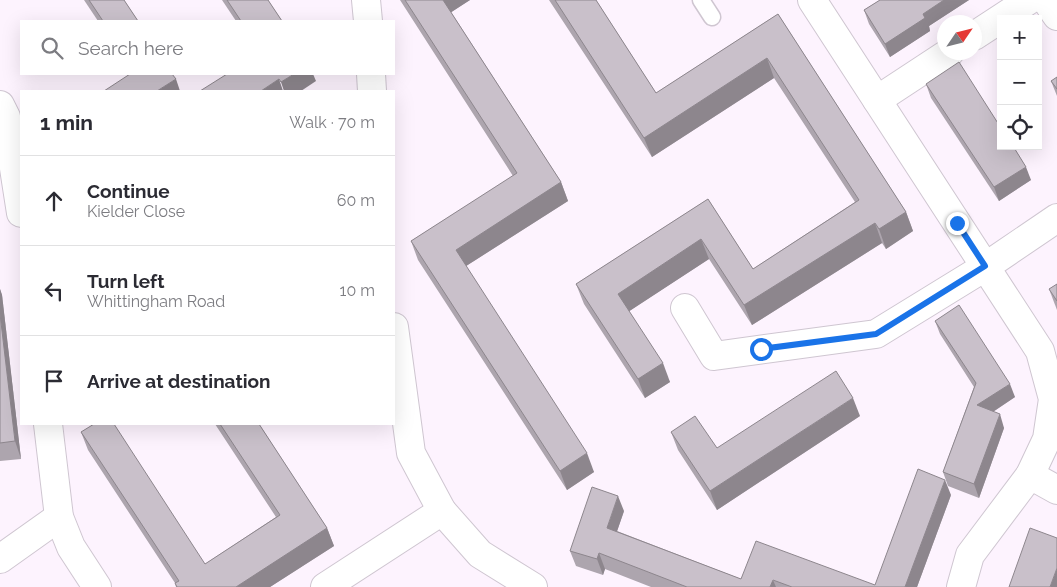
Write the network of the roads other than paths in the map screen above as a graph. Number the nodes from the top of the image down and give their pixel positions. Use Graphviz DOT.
graph roads {
  1 [pos="366,0"];
  2 [pos="702,0"];
  3 [pos="812,0"];
  4 [pos="1029,0"];
  5 [pos="1046,0"];
  6 [pos="1057,16"];
  7 [pos="712,17"];
  8 [pos="368,20"];
  9 [pos="982,31"];
  10 [pos="938,60"];
  11 [pos="371,75"];
  12 [pos="372,90"];
  13 [pos="877,100"];
  14 [pos="0,105"];
  15 [pos="20,207"];
  16 [pos="1057,218"];
  17 [pos="985,266"];
  18 [pos="685,308"];
  19 [pos="395,334"];
  20 [pos="48,425"];
  21 [pos="1030,475"];
  22 [pos="1057,490"];
  23 [pos="442,511"];
  24 [pos="59,518"];
  25 [pos="0,559"];
  26 [pos="97,587"];
  27 [pos="325,587"];
  28 [pos="533,587"];
  29 [pos="961,587"];
  1 -- 8 [label="street"];
  2 -- 7 [label="lane"];
  3 -- 13 [label="street"];
  4 -- 9 [label="street"];
  5 -- 6 [label="street"];
  10 -- 13 [label="street"];
  11 -- 12 [label="street"];
  13 -- 17 [label="street"];
  14 -- 15 [label="street"];
  16 -- 17 [label="street"];
  17 -- 18 [label="street"];
  17 -- 21 [label="street"];
  19 -- 23 [label="street"];
  20 -- 24 [label="street"];
  21 -- 22 [label="street"];
  21 -- 29 [label="street"];
  23 -- 27 [label="street"];
  23 -- 28 [label="street"];
  24 -- 25 [label="street"];
  24 -- 26 [label="street"];
}
